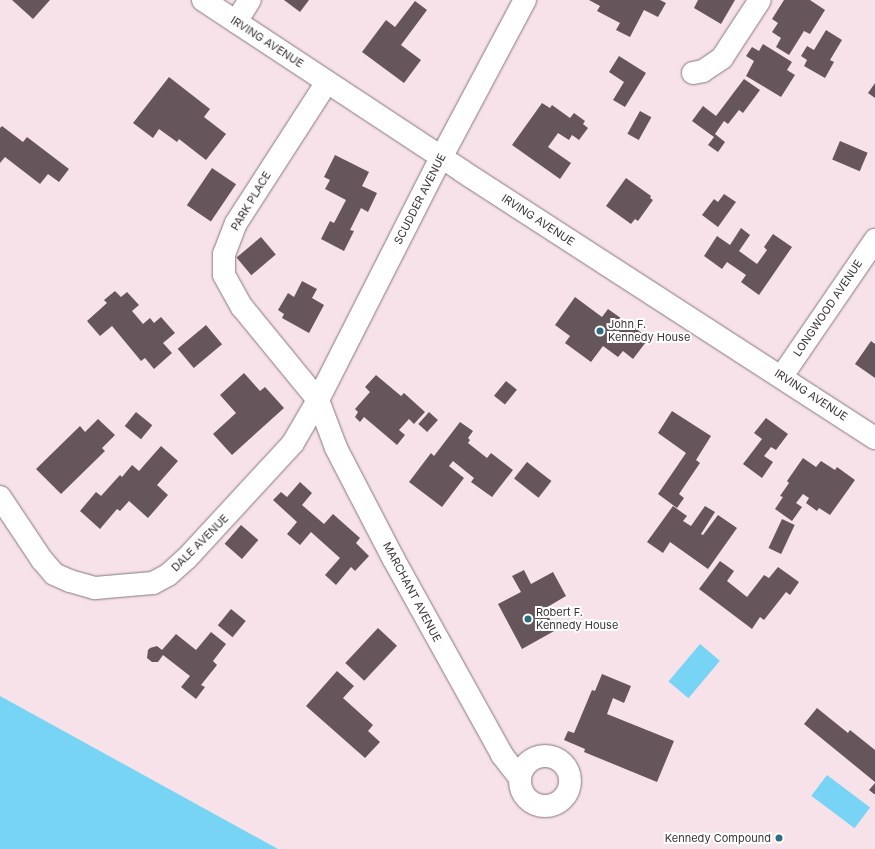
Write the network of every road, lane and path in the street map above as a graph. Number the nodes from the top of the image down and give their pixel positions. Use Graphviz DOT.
graph roads {
  1 [pos="203,0"];
  2 [pos="250,0"];
  3 [pos="525,0"];
  4 [pos="760,0"];
  5 [pos="236,22"];
  6 [pos="693,73"];
  7 [pos="327,82"];
  8 [pos="442,156"];
  9 [pos="875,240"];
  10 [pos="782,376"];
  11 [pos="318,400"];
  12 [pos="875,438"];
  13 [pos="0,497"];
  14 [pos="520,778"];
  1 -- 5 [label="street, IRVING AVENUE"];
  2 -- 5 [label="street"];
  3 -- 8 [label="street, SCUDDER AVENUE"];
  4 -- 6 [label="street"];
  5 -- 7 [label="street, IRVING AVENUE"];
  7 -- 8 [label="street, IRVING AVENUE"];
  7 -- 11 [label="street, PARK PLACE"];
  8 -- 10 [label="street, IRVING AVENUE"];
  8 -- 11 [label="street, SCUDDER AVENUE"];
  9 -- 10 [label="street, LONGWOOD AVENUE"];
  10 -- 12 [label="street, IRVING AVENUE"];
  11 -- 13 [label="street, DALE AVENUE"];
  11 -- 14 [label="street, MARCHANT AVENUE"];
}
